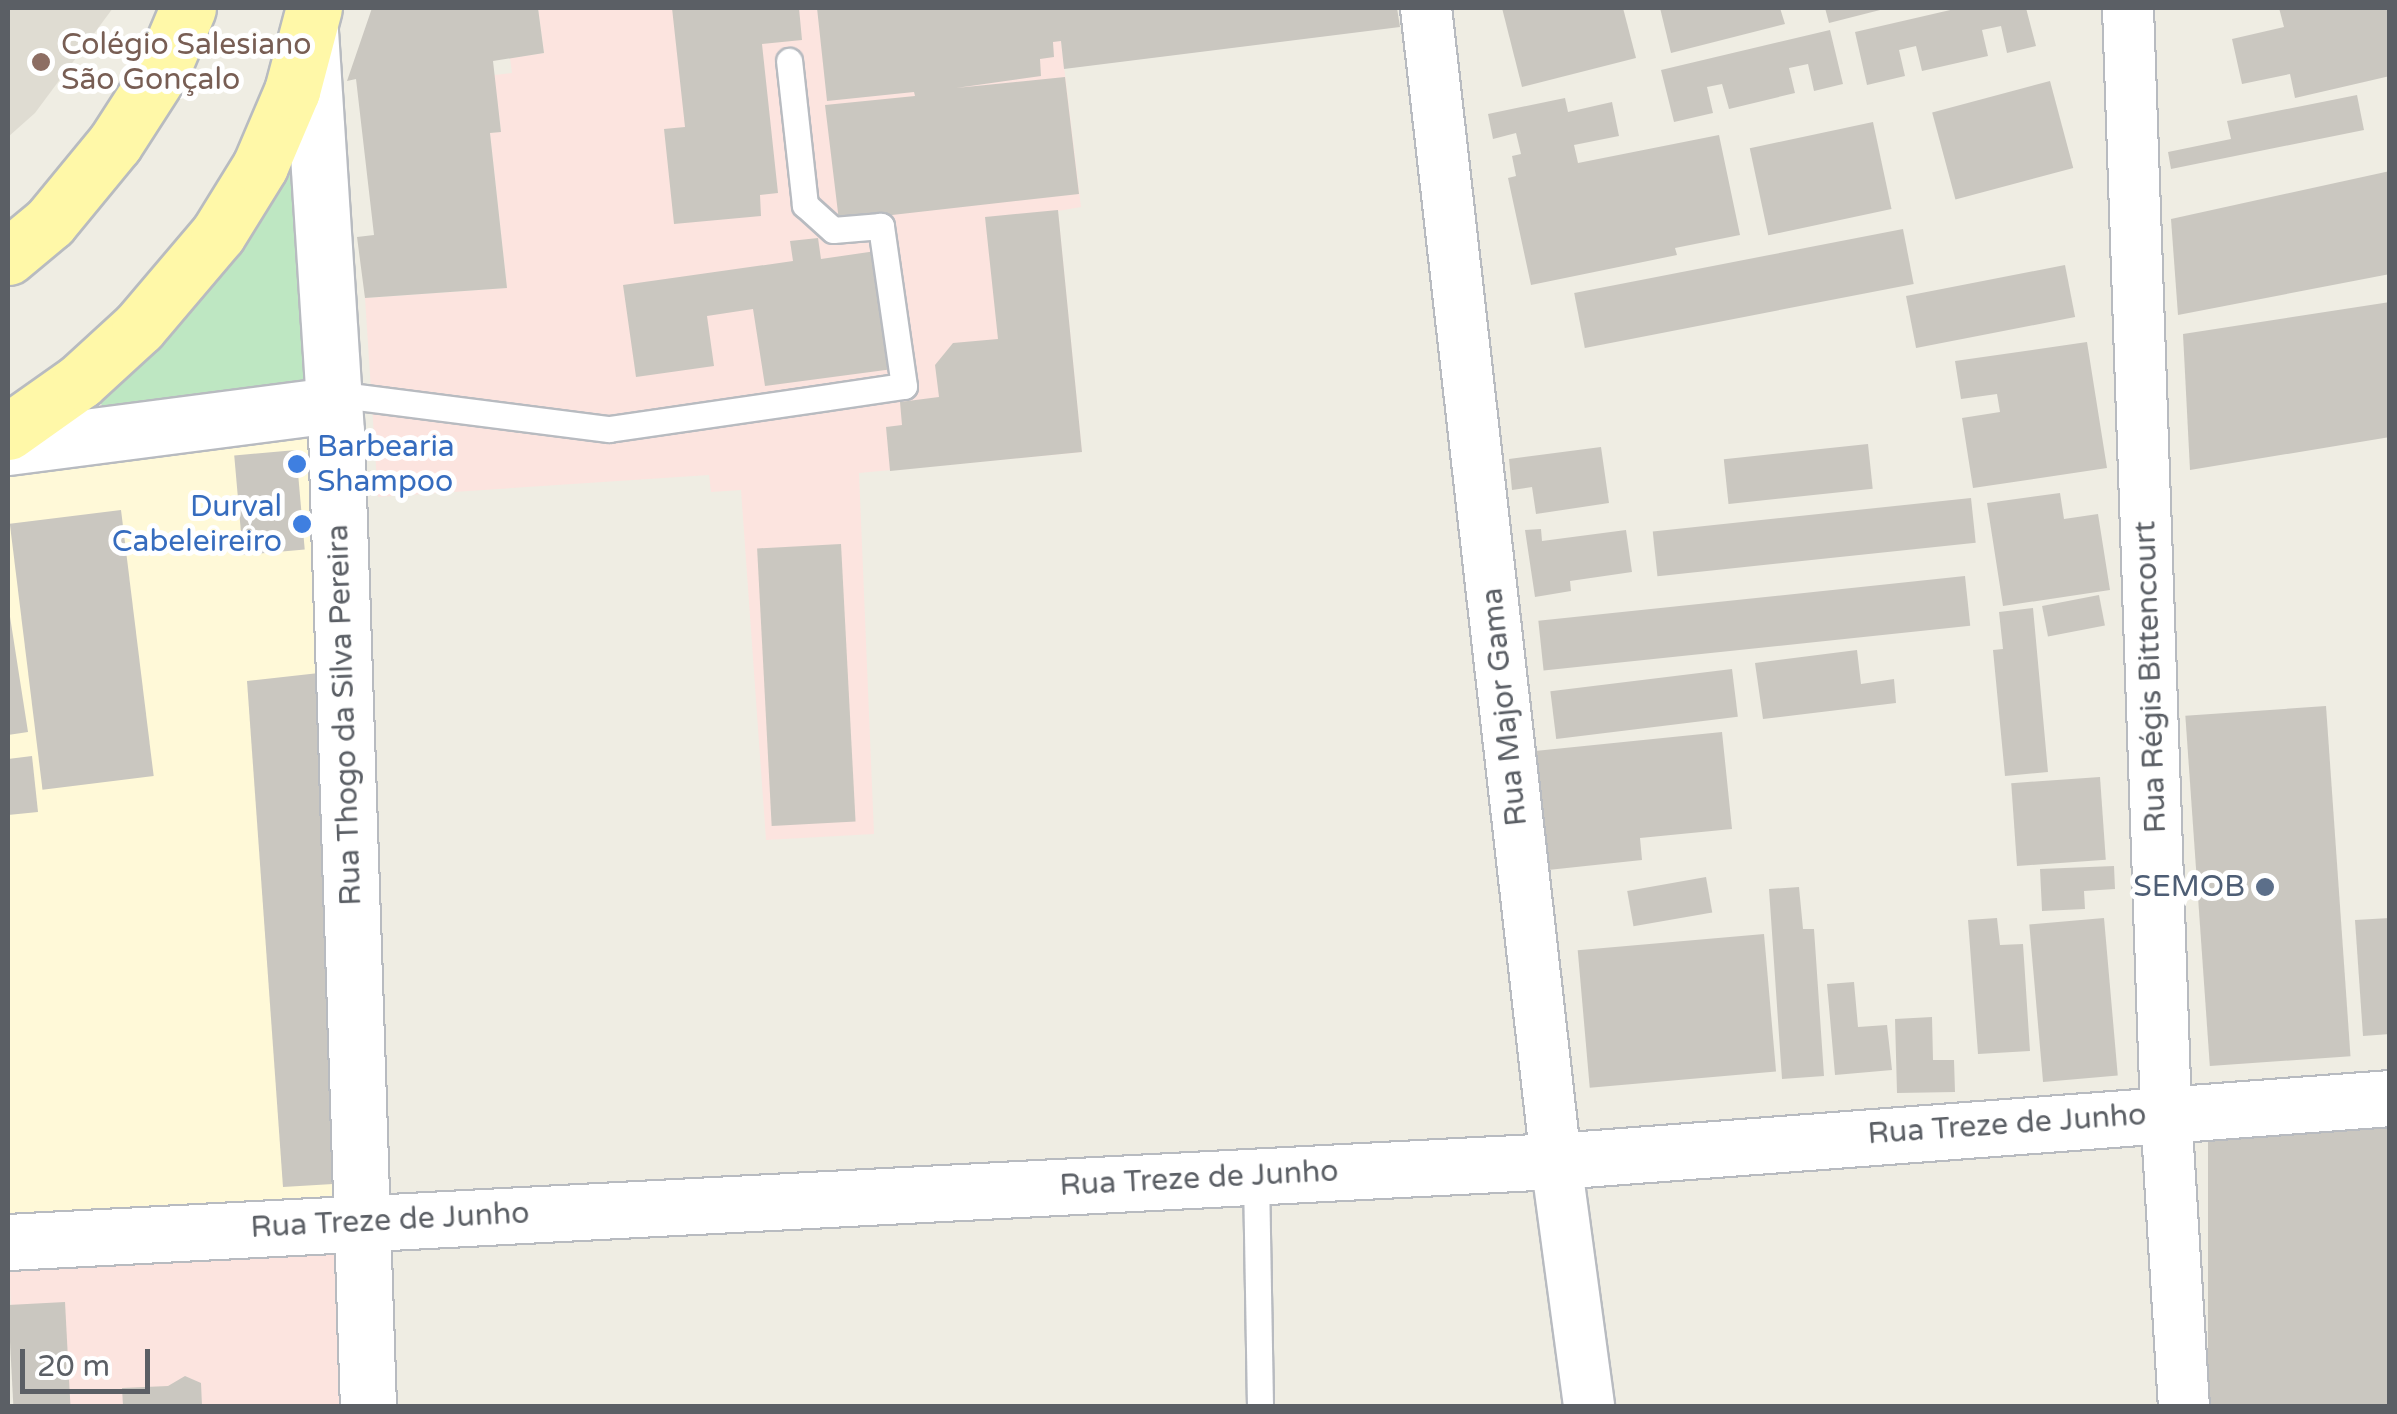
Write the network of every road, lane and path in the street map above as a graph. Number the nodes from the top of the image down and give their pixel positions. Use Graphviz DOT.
graph roads {
  1 [pos="188,8"];
  2 [pos="1429,8"];
  3 [pos="2128,8"];
  4 [pos="311,16"];
  5 [pos="788,61"];
  6 [pos="8,257"];
  7 [pos="333,399"];
  8 [pos="8,432"];
  9 [pos="8,447"];
  10 [pos="2390,1098"];
  11 [pos="2166,1113"];
  12 [pos="1556,1161"];
  13 [pos="1256,1176"];
  14 [pos="362,1222"];
  15 [pos="8,1242"];
  16 [pos="368,1406"];
  17 [pos="1260,1406"];
  18 [pos="1588,1406"];
  19 [pos="2184,1406"];
  1 -- 6 [label="main road"];
  2 -- 12 [label="street, Rua Major Gama"];
  3 -- 11 [label="street, Rua Régis Bittencourt"];
  4 -- 7 [label="street, Rua Thogo da Silva Pereira"];
  4 -- 8 [label="main road"];
  5 -- 7 [label="lane"];
  7 -- 9 [label="street"];
  7 -- 14 [label="street, Rua Thogo da Silva Pereira"];
  10 -- 11 [label="street, Rua Treze de Junho"];
  11 -- 12 [label="street, Rua Treze de Junho"];
  11 -- 19 [label="street, Rua Régis Bittencourt"];
  12 -- 13 [label="street, Rua Treze de Junho"];
  12 -- 18 [label="street, Rua Major Gama"];
  13 -- 14 [label="street, Rua Treze de Junho"];
  13 -- 17 [label="lane"];
  14 -- 15 [label="street, Rua Treze de Junho"];
  14 -- 16 [label="street, Rua Thogo da Silva Pereira"];
}
